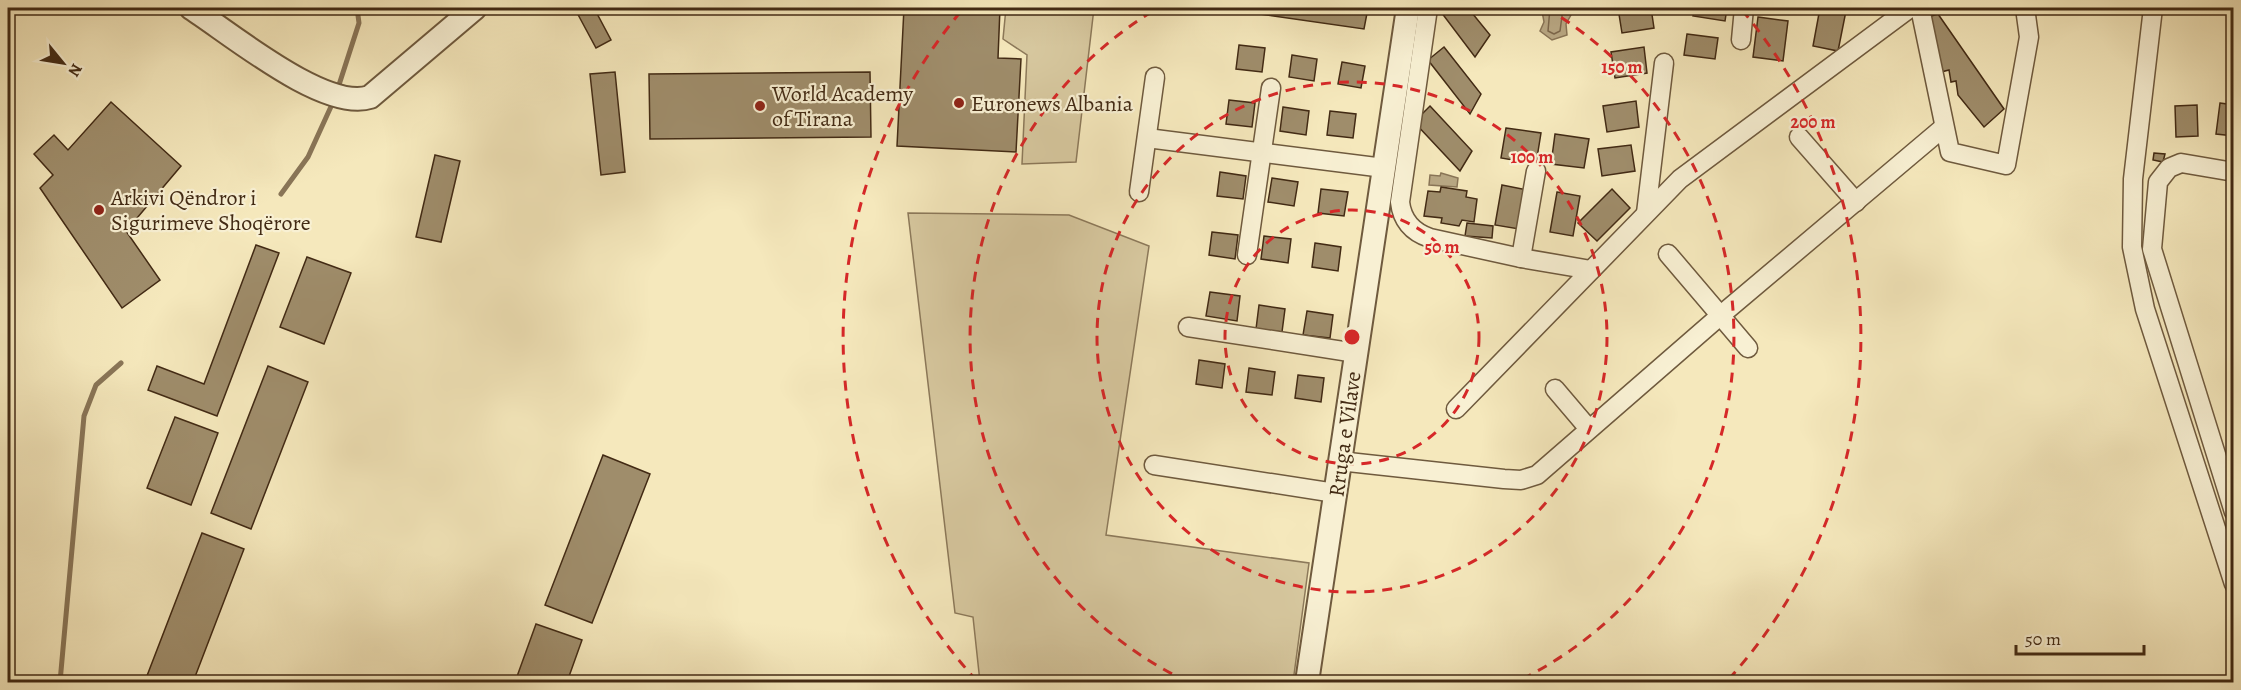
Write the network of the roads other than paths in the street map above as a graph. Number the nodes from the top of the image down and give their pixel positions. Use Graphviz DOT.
graph roads {
  1 [pos="191,8"];
  2 [pos="475,8"];
  3 [pos="1408,8"];
  4 [pos="1428,8"];
  5 [pos="1744,8"];
  6 [pos="1910,8"];
  7 [pos="1920,8"];
  8 [pos="2025,8"];
  9 [pos="2154,8"];
  10 [pos="1742,40"];
  11 [pos="1664,63"];
  12 [pos="1155,76"];
  13 [pos="1271,88"];
  14 [pos="1944,127"];
  15 [pos="1799,137"];
  16 [pos="1147,138"];
  17 [pos="1261,153"];
  18 [pos="1384,168"];
  19 [pos="1536,171"];
  20 [pos="2234,172"];
  21 [pos="2133,179"];
  22 [pos="2158,182"];
  23 [pos="1139,192"];
  24 [pos="1856,202"];
  25 [pos="1646,213"];
  26 [pos="1405,221"];
  27 [pos="1375,222"];
  28 [pos="1668,254"];
  29 [pos="1247,255"];
  30 [pos="1521,258"];
  31 [pos="1591,270"];
  32 [pos="1720,315"];
  33 [pos="1188,327"];
  34 [pos="1748,348"];
  35 [pos="1356,353"];
  36 [pos="1555,389"];
  37 [pos="1456,409"];
  38 [pos="1589,429"];
  39 [pos="1339,461"];
  40 [pos="1154,465"];
  41 [pos="1335,493"];
  42 [pos="2234,512"];
  43 [pos="2234,584"];
  44 [pos="1307,682"];
  1 -- 2 [label="street"];
  3 -- 18 [label="street, Rruga e Vilave"];
  4 -- 26 [label="street"];
  5 -- 10 [label="street"];
  6 -- 25 [label="street"];
  7 -- 14 [label="street"];
  8 -- 14 [label="street"];
  9 -- 21 [label="street"];
  11 -- 25 [label="street"];
  12 -- 16 [label="street"];
  13 -- 17 [label="street"];
  14 -- 24 [label="street"];
  15 -- 24 [label="street"];
  16 -- 17 [label="street"];
  16 -- 23 [label="street"];
  17 -- 18 [label="street"];
  17 -- 29 [label="street"];
  18 -- 27 [label="street, Rruga e Vilave"];
  19 -- 30 [label="street"];
  20 -- 22 [label="street"];
  21 -- 22 [label="street"];
  21 -- 43 [label="street"];
  22 -- 42 [label="street"];
  24 -- 32 [label="street"];
  25 -- 31 [label="street"];
  26 -- 27 [label="street"];
  26 -- 30 [label="street"];
  27 -- 35 [label="street, Rruga e Vilave"];
  28 -- 32 [label="street"];
  30 -- 31 [label="street"];
  31 -- 37 [label="street"];
  32 -- 34 [label="street"];
  32 -- 38 [label="street"];
  33 -- 35 [label="street"];
  35 -- 39 [label="street, Rruga e Vilave"];
  36 -- 38 [label="street"];
  38 -- 39 [label="street"];
  39 -- 41 [label="street, Rruga e Vilave"];
  40 -- 41 [label="street"];
  41 -- 44 [label="street, Rruga e Vilave"];
}
